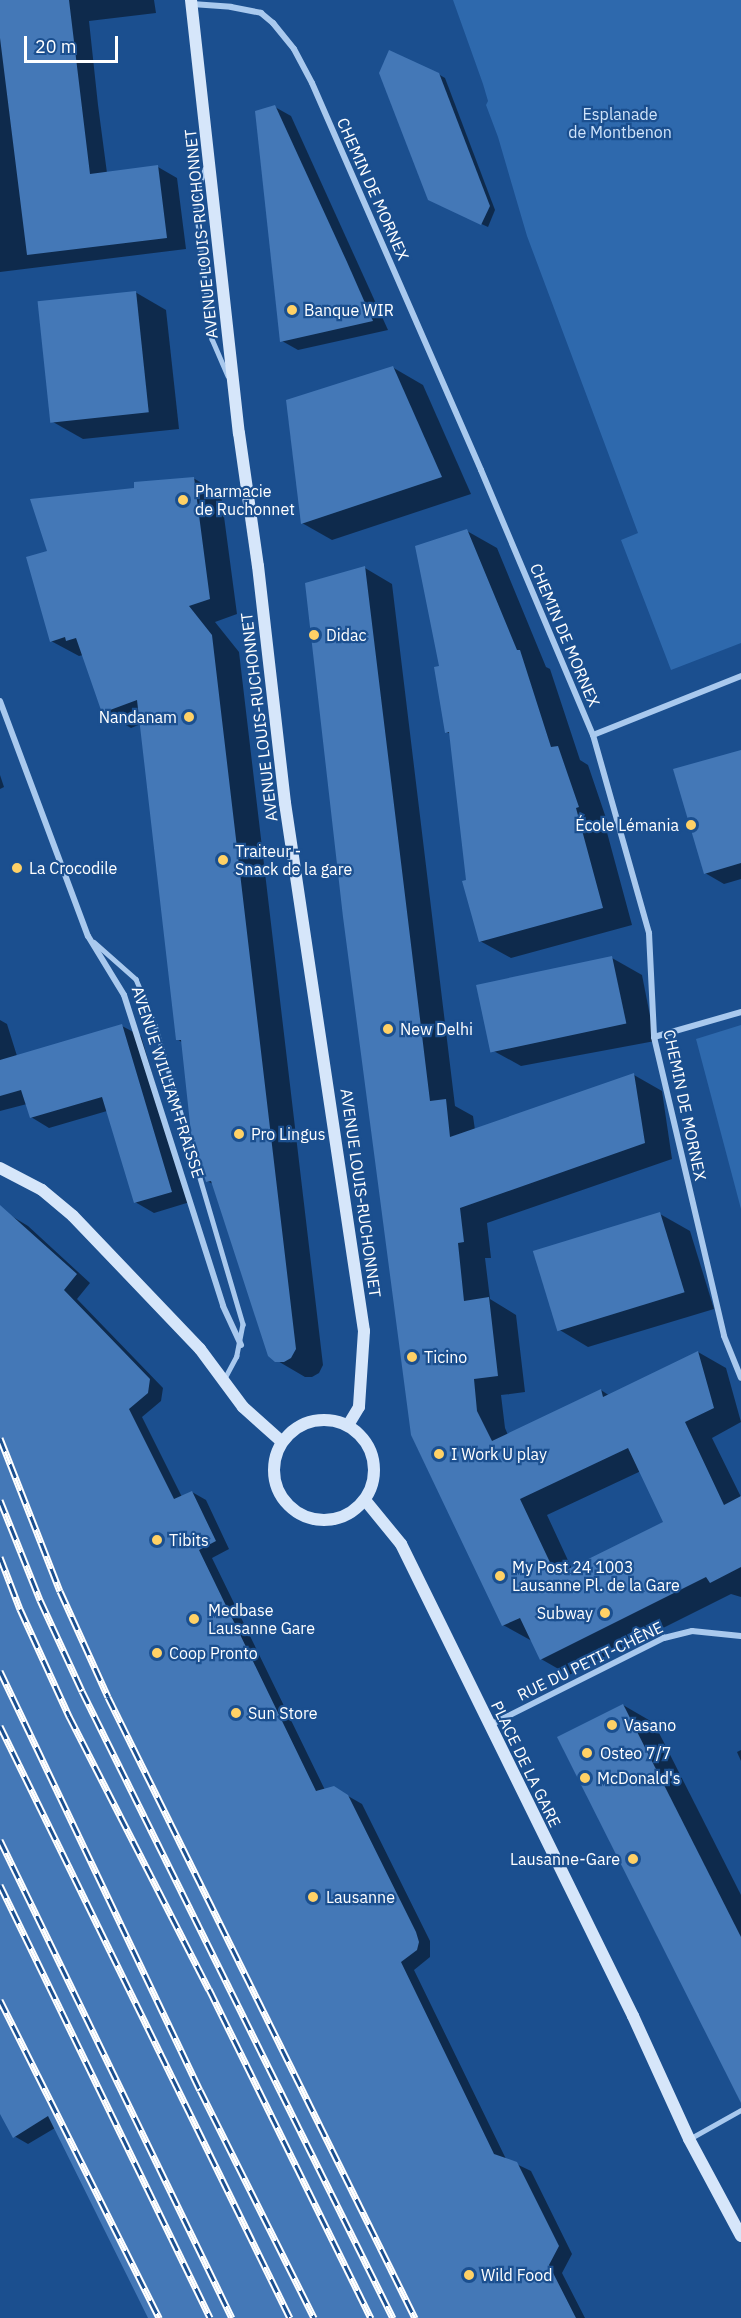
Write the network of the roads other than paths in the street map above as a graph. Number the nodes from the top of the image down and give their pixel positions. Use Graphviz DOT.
graph roads {
  1 [pos="192,2"];
  2 [pos="209,158"];
  3 [pos="236,393"];
  4 [pos="741,676"];
  5 [pos="0,701"];
  6 [pos="593,735"];
  7 [pos="88,936"];
  8 [pos="741,1012"];
  9 [pos="654,1037"];
  10 [pos="0,1168"];
  11 [pos="241,1345"];
  12 [pos="741,1378"];
  13 [pos="224,1380"];
  14 [pos="348,1425"];
  15 [pos="281,1441"];
  16 [pos="365,1500"];
  17 [pos="741,1636"];
  18 [pos="489,1725"];
  19 [pos="741,2110"];
  20 [pos="689,2139"];
  21 [pos="741,2236"];
  1 -- 2 [label="main road, AVENUE LOUIS-RUCHONNET"];
  1 -- 6 [label="street, CHEMIN DE MORNEX"];
  2 -- 3 [label="main road, AVENUE LOUIS-RUCHONNET"];
  2 -- 3 [label="lane"];
  3 -- 14 [label="main road, AVENUE LOUIS-RUCHONNET"];
  4 -- 6 [label="street"];
  5 -- 7 [label="street, AVENUE WILLIAM-FRAISSE"];
  6 -- 9 [label="street, CHEMIN DE MORNEX"];
  7 -- 11 [label="street, AVENUE WILLIAM-FRAISSE"];
  7 -- 11 [label="lane"];
  8 -- 9 [label="street"];
  9 -- 12 [label="street, CHEMIN DE MORNEX"];
  10 -- 13 [label="main road"];
  11 -- 13 [label="lane"];
  13 -- 15 [label="main road"];
  14 -- 15 [label="main road"];
  14 -- 16 [label="main road"];
  15 -- 16 [label="main road"];
  16 -- 18 [label="main road, PLACE DE LA GARE"];
  17 -- 18 [label="street, RUE DU PETIT-CHÊNE"];
  18 -- 20 [label="main road, PLACE DE LA GARE"];
  19 -- 20 [label="lane"];
  20 -- 21 [label="main road, PLACE DE LA GARE"];
}
